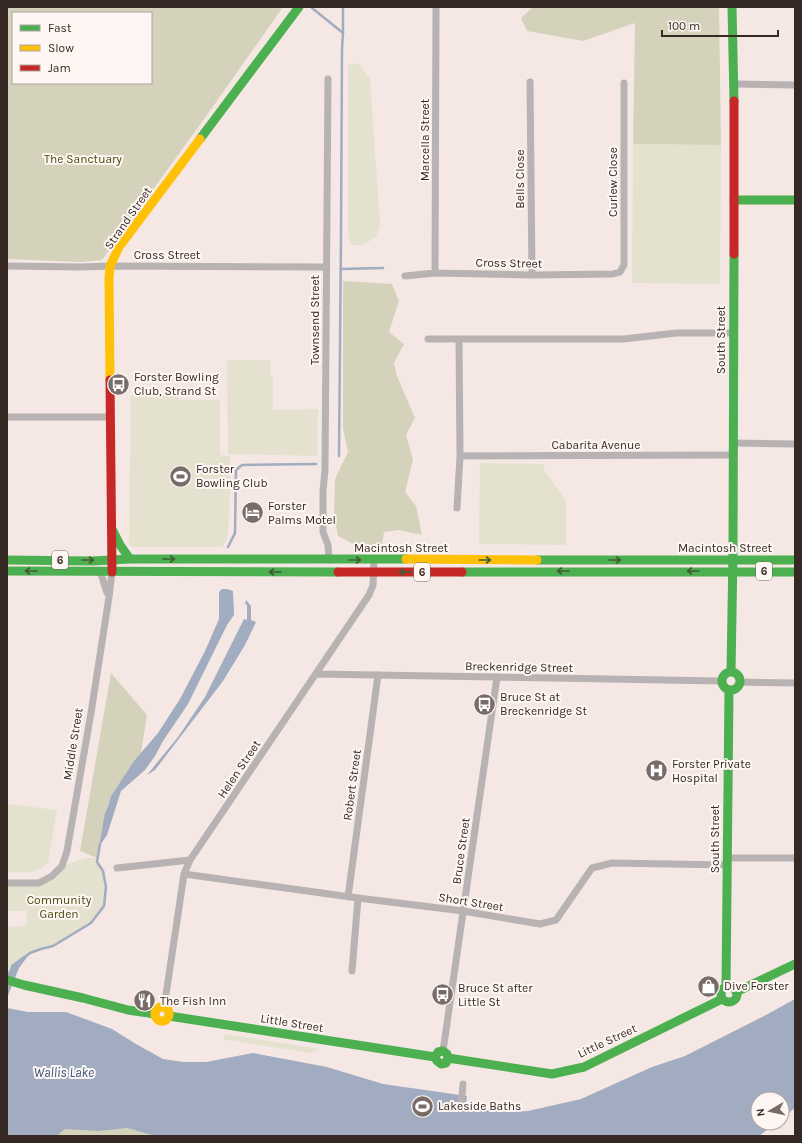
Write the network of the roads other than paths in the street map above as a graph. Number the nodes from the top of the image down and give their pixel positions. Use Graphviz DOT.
graph roads {
  1 [pos="299,7"];
  2 [pos="436,7"];
  3 [pos="732,7"];
  4 [pos="328,79"];
  5 [pos="530,82"];
  6 [pos="624,83"];
  7 [pos="734,84"];
  8 [pos="795,85"];
  9 [pos="734,200"];
  10 [pos="795,200"];
  11 [pos="7,266"];
  12 [pos="110,266"];
  13 [pos="326,267"];
  14 [pos="435,273"];
  15 [pos="613,274"];
  16 [pos="532,275"];
  17 [pos="405,276"];
  18 [pos="733,333"];
  19 [pos="428,339"];
  20 [pos="459,339"];
  21 [pos="7,417"];
  22 [pos="111,417"];
  23 [pos="733,443"];
  24 [pos="795,444"];
  25 [pos="460,456"];
  26 [pos="733,456"];
  27 [pos="457,508"];
  28 [pos="112,530"];
  29 [pos="112,559"];
  30 [pos="130,559"];
  31 [pos="7,560"];
  32 [pos="329,560"];
  33 [pos="374,560"];
  34 [pos="732,560"];
  35 [pos="795,560"];
  36 [pos="7,571"];
  37 [pos="732,571"];
  38 [pos="100,572"];
  39 [pos="112,572"];
  40 [pos="374,572"];
  41 [pos="795,572"];
  42 [pos="109,597"];
  43 [pos="731,672"];
  44 [pos="316,674"];
  45 [pos="378,676"];
  46 [pos="497,678"];
  47 [pos="721,681"];
  48 [pos="740,682"];
  49 [pos="795,683"];
  50 [pos="729,690"];
  51 [pos="795,858"];
  52 [pos="190,860"];
  53 [pos="728,861"];
  54 [pos="117,868"];
  55 [pos="184,874"];
  56 [pos="7,883"];
  57 [pos="348,897"];
  58 [pos="358,898"];
  59 [pos="463,911"];
  60 [pos="795,964"];
  61 [pos="352,971"];
  62 [pos="11,981"];
  63 [pos="726,987"];
  64 [pos="736,992"];
  65 [pos="722,999"];
  66 [pos="166,1012"];
  67 [pos="442,1055"];
  68 [pos="463,1084"];
  69 [pos="461,1106"];
  1 -- 12 [label="street, Strand Street"];
  2 -- 14 [label="street, Marcella Street"];
  3 -- 7 [label="street, South Street"];
  4 -- 13 [label="street, Townsend Street"];
  5 -- 16 [label="street, Bells Close"];
  6 -- 15 [label="street, Curlew Close"];
  7 -- 8 [label="street"];
  7 -- 9 [label="street, South Street"];
  9 -- 10 [label="street"];
  9 -- 18 [label="street, South Street"];
  11 -- 12 [label="street, Cross Street"];
  12 -- 13 [label="street, Cross Street"];
  12 -- 22 [label="street, Strand Street"];
  13 -- 32 [label="street, Townsend Street"];
  14 -- 16 [label="street, Cross Street"];
  14 -- 17 [label="street, Cross Street"];
  15 -- 16 [label="street, Cross Street"];
  18 -- 20 [label="street"];
  18 -- 23 [label="street, South Street"];
  19 -- 20 [label="street"];
  20 -- 25 [label="street"];
  21 -- 22 [label="street"];
  22 -- 28 [label="street, Strand Street"];
  23 -- 24 [label="street"];
  23 -- 26 [label="street, South Street"];
  25 -- 26 [label="street, Cabarita Avenue"];
  25 -- 27 [label="street"];
  26 -- 34 [label="street, South Street"];
  28 -- 29 [label="street, Strand Street"];
  28 -- 30 [label="street"];
  29 -- 30 [label="street, Macintosh Street / 6"];
  31 -- 29 [label="street, Macintosh Street / 6, one-way"];
  29 -- 39 [label="street, Middle Street"];
  30 -- 32 [label="street, Macintosh Street / 6, one-way"];
  32 -- 33 [label="street, Macintosh Street / 6, one-way"];
  33 -- 34 [label="street, Macintosh Street / 6, one-way"];
  33 -- 40 [label="street, Helen Street"];
  34 -- 35 [label="street, Macintosh Street / 6"];
  34 -- 37 [label="street, South Street"];
  38 -- 36 [label="street, Macintosh Street / 6, one-way"];
  37 -- 40 [label="street, Macintosh Street / 6, one-way"];
  37 -- 41 [label="street, Macintosh Street / 6"];
  37 -- 43 [label="street, South Street"];
  38 -- 39 [label="street, Macintosh Street / 6"];
  38 -- 42 [label="street, Middle Street"];
  40 -- 39 [label="street, Macintosh Street / 6, one-way"];
  39 -- 42 [label="street, Middle Street"];
  40 -- 44 [label="street, Helen Street"];
  42 -- 56 [label="street, Middle Street"];
  43 -- 47 [label="street"];
  43 -- 48 [label="street"];
  44 -- 45 [label="street, Breckenridge Street"];
  44 -- 52 [label="street, Helen Street"];
  45 -- 46 [label="street, Breckenridge Street"];
  45 -- 57 [label="street, Robert Street"];
  46 -- 47 [label="street, Breckenridge Street"];
  46 -- 59 [label="street, Bruce Street"];
  47 -- 50 [label="street"];
  48 -- 49 [label="street"];
  48 -- 50 [label="street"];
  50 -- 53 [label="street, South Street"];
  51 -- 53 [label="street, Short Street"];
  52 -- 54 [label="street"];
  52 -- 55 [label="street, Helen Street"];
  53 -- 59 [label="street, Short Street"];
  53 -- 63 [label="street, South Street"];
  55 -- 57 [label="street, Short Street"];
  55 -- 66 [label="street, Helen Street"];
  57 -- 58 [label="street, Short Street"];
  58 -- 59 [label="street, Short Street"];
  58 -- 61 [label="street"];
  59 -- 67 [label="street, Bruce Street"];
  60 -- 64 [label="street"];
  62 -- 66 [label="street, Little Street"];
  63 -- 64 [label="street"];
  63 -- 65 [label="street"];
  64 -- 65 [label="street"];
  65 -- 67 [label="street, Little Street"];
  66 -- 67 [label="street, Little Street"];
  68 -- 69 [label="street"];
}
